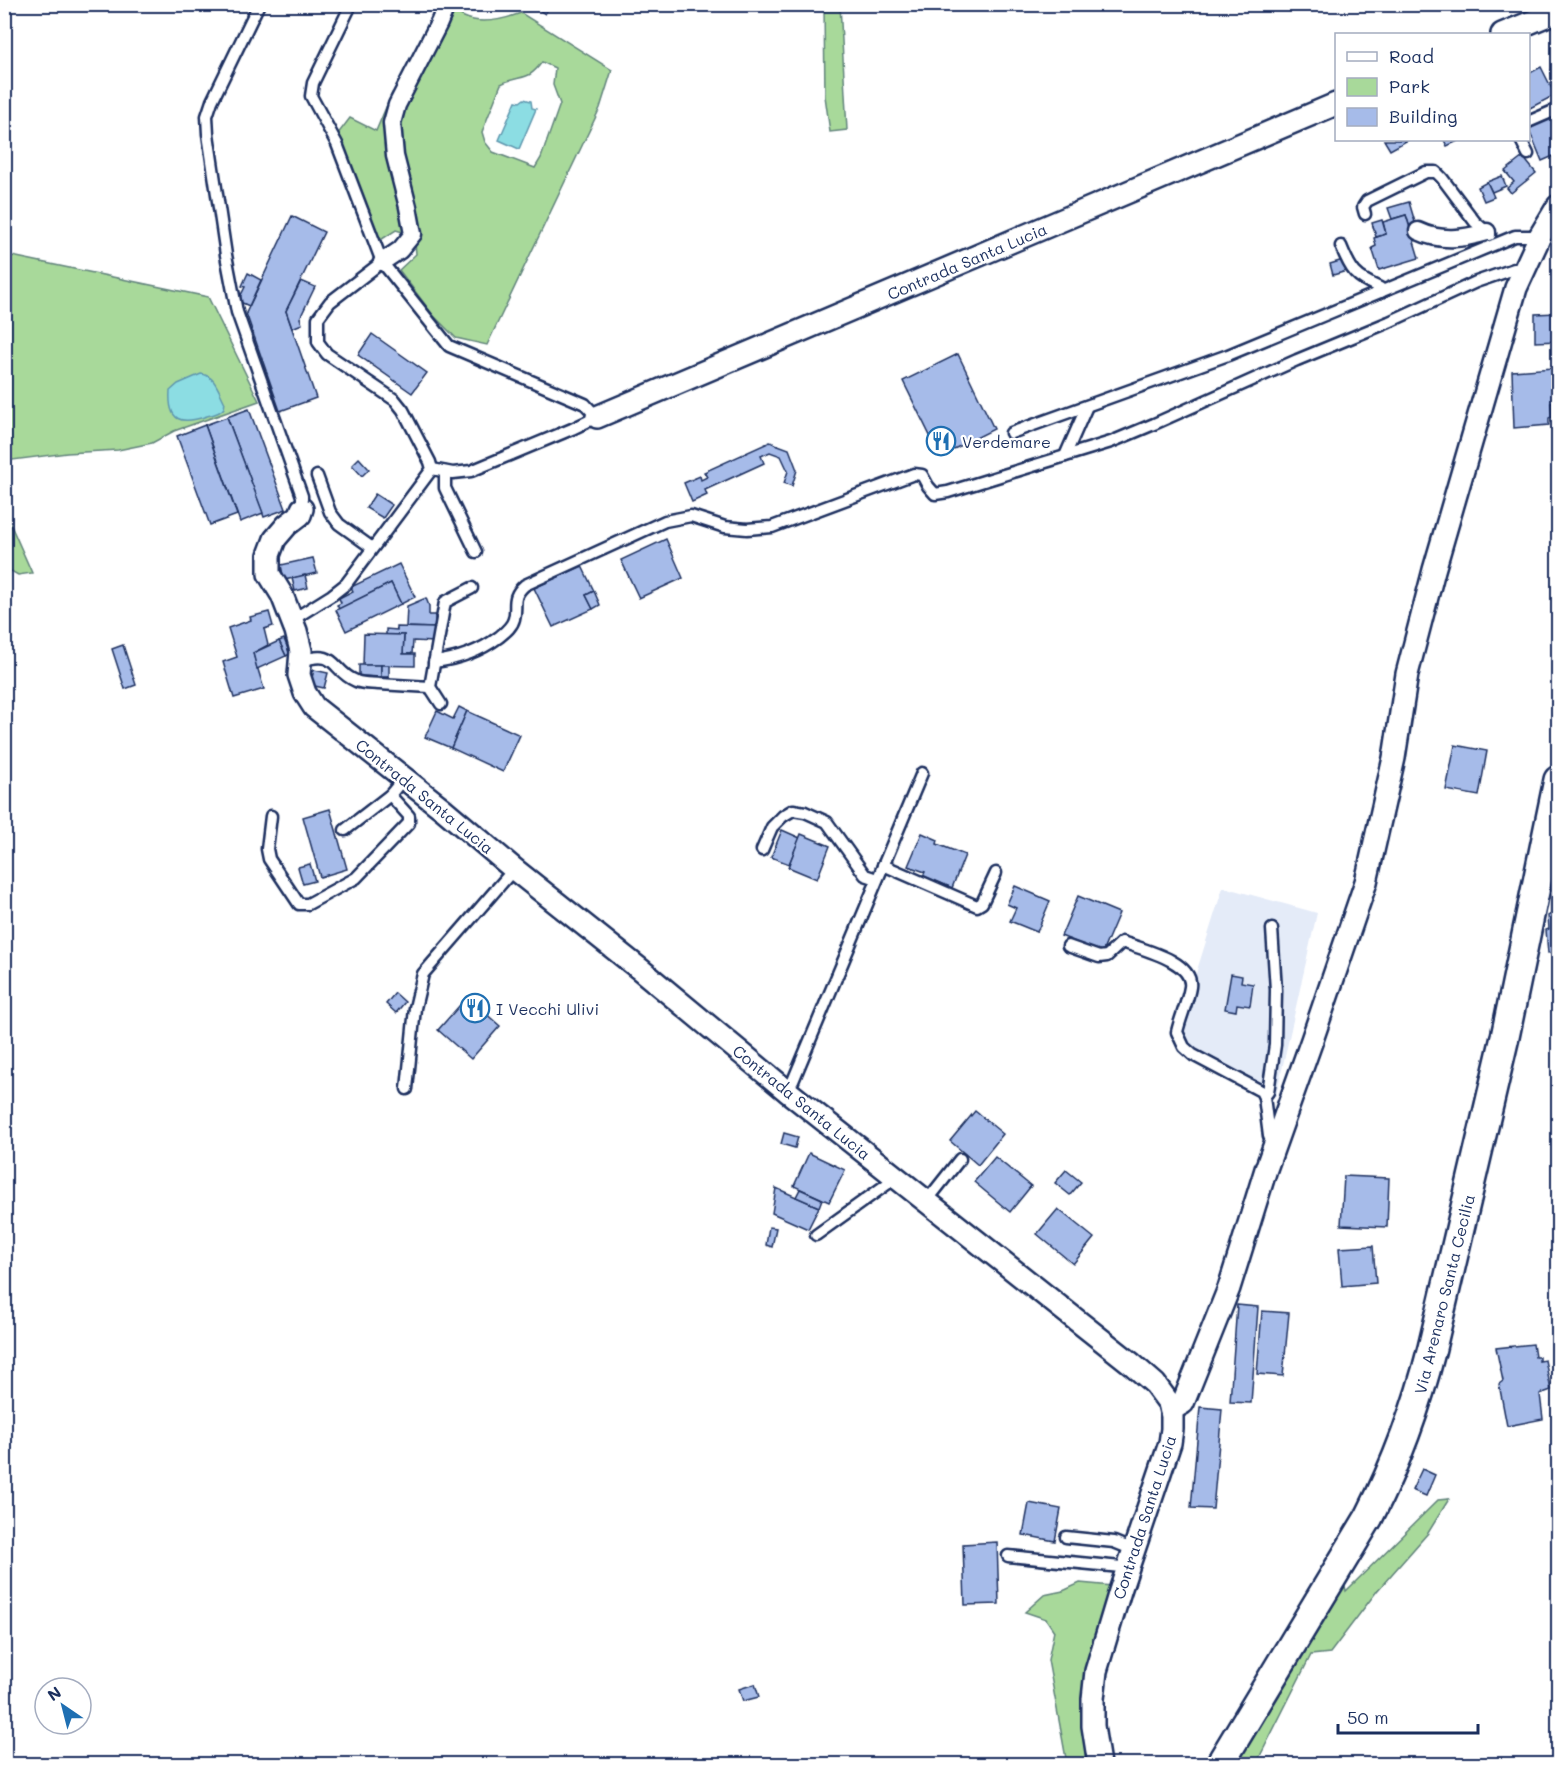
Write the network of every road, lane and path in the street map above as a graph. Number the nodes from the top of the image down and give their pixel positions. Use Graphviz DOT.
graph roads {
  1 [pos="260,4"];
  2 [pos="349,4"];
  3 [pos="447,4"];
  4 [pos="1558,11"];
  5 [pos="1504,33"];
  6 [pos="1335,104"];
  7 [pos="1558,109"];
  8 [pos="1530,121"];
  9 [pos="1522,141"];
  10 [pos="1528,154"];
  11 [pos="1558,206"];
  12 [pos="1365,214"];
  13 [pos="1418,231"];
  14 [pos="1540,236"];
  15 [pos="1493,237"];
  16 [pos="1341,246"];
  17 [pos="382,262"];
  18 [pos="1524,271"];
  19 [pos="1381,292"];
  20 [pos="1087,405"];
  21 [pos="597,417"];
  22 [pos="1011,432"];
  23 [pos="1065,456"];
  24 [pos="432,469"];
  25 [pos="445,472"];
  26 [pos="317,476"];
  27 [pos="302,509"];
  28 [pos="371,547"];
  29 [pos="476,552"];
  30 [pos="472,588"];
  31 [pos="292,620"];
  32 [pos="301,661"];
  33 [pos="434,662"];
  34 [pos="430,687"];
  35 [pos="441,704"];
  36 [pos="922,773"];
  37 [pos="404,778"];
  38 [pos="1558,780"];
  39 [pos="390,795"];
  40 [pos="271,816"];
  41 [pos="345,830"];
  42 [pos="762,850"];
  43 [pos="883,865"];
  44 [pos="514,869"];
  45 [pos="996,873"];
  46 [pos="877,879"];
  47 [pos="1272,929"];
  48 [pos="1068,946"];
  49 [pos="407,1089"];
  50 [pos="787,1091"];
  51 [pos="1264,1097"];
  52 [pos="1276,1140"];
  53 [pos="960,1159"];
  54 [pos="893,1176"];
  55 [pos="926,1202"];
  56 [pos="816,1235"];
  57 [pos="1171,1410"];
  58 [pos="1066,1537"];
  59 [pos="1008,1556"];
  60 [pos="1131,1559"];
  61 [pos="1099,1764"];
  62 [pos="1220,1764"];
  1 -- 27 [label="lane"];
  2 -- 17 [label="lane"];
  3 -- 17 [label="street"];
  4 -- 5 [label="street"];
  6 -- 21 [label="street, Contrada Santa Lucia"];
  7 -- 8 [label="lane"];
  9 -- 10 [label="lane"];
  11 -- 14 [label="street"];
  12 -- 15 [label="lane"];
  13 -- 15 [label="street"];
  14 -- 15 [label="lane"];
  14 -- 18 [label="street"];
  15 -- 19 [label="lane"];
  16 -- 19 [label="lane"];
  17 -- 21 [label="lane"];
  17 -- 24 [label="lane"];
  18 -- 23 [label="lane"];
  18 -- 52 [label="street"];
  19 -- 20 [label="lane"];
  20 -- 22 [label="lane"];
  20 -- 23 [label="lane"];
  21 -- 25 [label="lane"];
  23 -- 33 [label="lane"];
  24 -- 25 [label="lane"];
  24 -- 28 [label="lane"];
  25 -- 29 [label="lane"];
  26 -- 28 [label="lane"];
  27 -- 31 [label="street, Contrada Santa Lucia"];
  28 -- 31 [label="lane"];
  30 -- 33 [label="lane"];
  31 -- 32 [label="street, Contrada Santa Lucia"];
  32 -- 34 [label="lane"];
  32 -- 37 [label="street, Contrada Santa Lucia"];
  33 -- 34 [label="lane"];
  34 -- 35 [label="lane"];
  36 -- 43 [label="lane"];
  37 -- 39 [label="lane"];
  37 -- 44 [label="street, Contrada Santa Lucia"];
  38 -- 62 [label="street, Via Arenaro Santa Cecilia"];
  39 -- 40 [label="lane"];
  39 -- 41 [label="lane"];
  42 -- 46 [label="lane"];
  43 -- 45 [label="lane"];
  43 -- 46 [label="lane"];
  44 -- 49 [label="lane"];
  44 -- 50 [label="street, Contrada Santa Lucia"];
  46 -- 50 [label="lane"];
  47 -- 51 [label="lane"];
  48 -- 51 [label="lane"];
  50 -- 54 [label="street, Contrada Santa Lucia"];
  51 -- 52 [label="lane"];
  52 -- 57 [label="street"];
  53 -- 55 [label="lane"];
  54 -- 55 [label="street, Contrada Santa Lucia"];
  54 -- 56 [label="lane"];
  55 -- 57 [label="street, Contrada Santa Lucia"];
  57 -- 60 [label="street, Contrada Santa Lucia"];
  58 -- 60 [label="lane"];
  59 -- 60 [label="lane"];
  60 -- 61 [label="street, Contrada Santa Lucia"];
}
